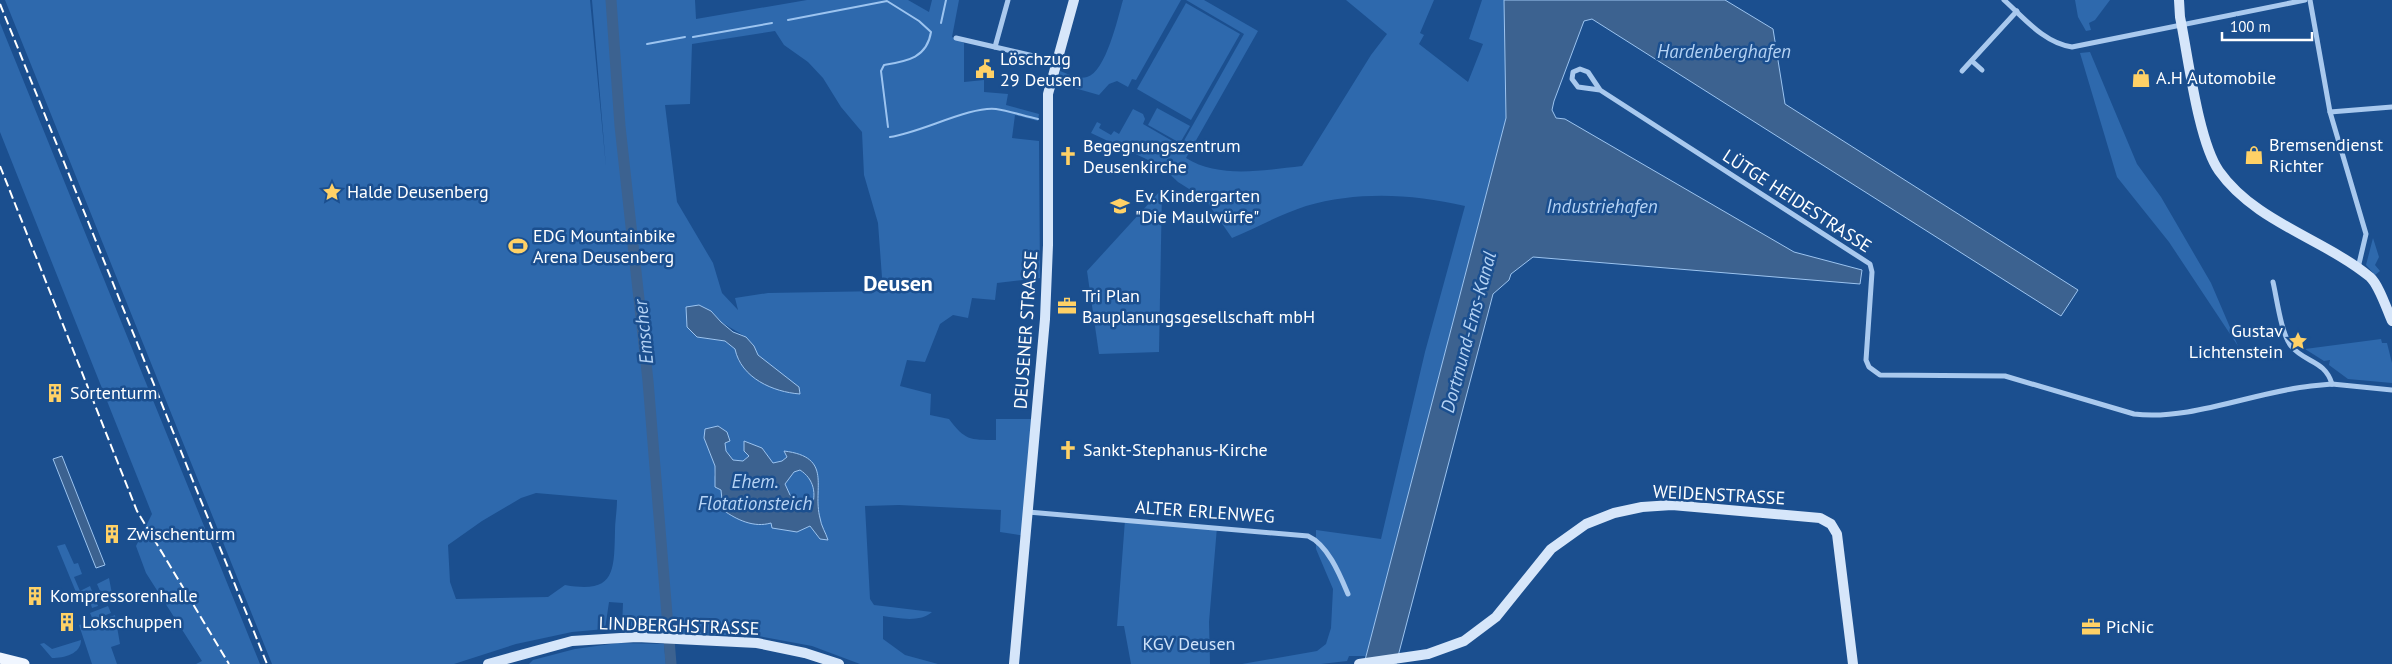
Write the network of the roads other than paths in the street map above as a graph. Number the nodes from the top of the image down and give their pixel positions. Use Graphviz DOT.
graph roads {
  1 [pos="1006,0"];
  2 [pos="1074,0"];
  3 [pos="2004,0"];
  4 [pos="2173,0"];
  5 [pos="2179,0"];
  6 [pos="2305,0"];
  7 [pos="2310,0"];
  8 [pos="2016,11"];
  9 [pos="2181,21"];
  10 [pos="956,38"];
  11 [pos="995,47"];
  12 [pos="1055,61"];
  13 [pos="1972,61"];
  14 [pos="1982,70"];
  15 [pos="1962,72"];
  16 [pos="1600,90"];
  17 [pos="2392,107"];
  18 [pos="2330,112"];
  19 [pos="2361,271"];
  20 [pos="2273,282"];
  21 [pos="2392,321"];
  22 [pos="2332,384"];
  23 [pos="2392,390"];
  24 [pos="1028,512"];
  25 [pos="1348,594"];
  26 [pos="0,658"];
  27 [pos="24,664"];
  28 [pos="488,664"];
  29 [pos="839,664"];
  30 [pos="1014,664"];
  31 [pos="1358,664"];
  32 [pos="1853,664"];
  1 -- 11 [label="street"];
  2 -- 12 [label="street, DEUSENER STRASSE"];
  3 -- 8 [label="street"];
  4 -- 9 [label="street"];
  5 -- 9 [label="street"];
  6 -- 9 [label="street"];
  7 -- 18 [label="street"];
  8 -- 9 [label="street"];
  8 -- 13 [label="street"];
  9 -- 19 [label="street"];
  10 -- 11 [label="street"];
  11 -- 12 [label="street"];
  12 -- 24 [label="street, DEUSENER STRASSE"];
  13 -- 14 [label="street"];
  13 -- 15 [label="street"];
  16 -- 16 [label="street, LÜTGE HEIDESTRASSE"];
  16 -- 22 [label="street, LÜTGE HEIDESTRASSE"];
  17 -- 18 [label="street"];
  18 -- 19 [label="street"];
  19 -- 21 [label="street"];
  20 -- 22 [label="street"];
  22 -- 23 [label="street, LÜTGE HEIDESTRASSE"];
  24 -- 25 [label="street, ALTER ERLENWEG"];
  24 -- 30 [label="street, DEUSENER STRASSE"];
  26 -- 27 [label="main road"];
  28 -- 29 [label="street, LINDBERGHSTRASSE"];
  31 -- 32 [label="street, WEIDENSTRASSE"];
}
